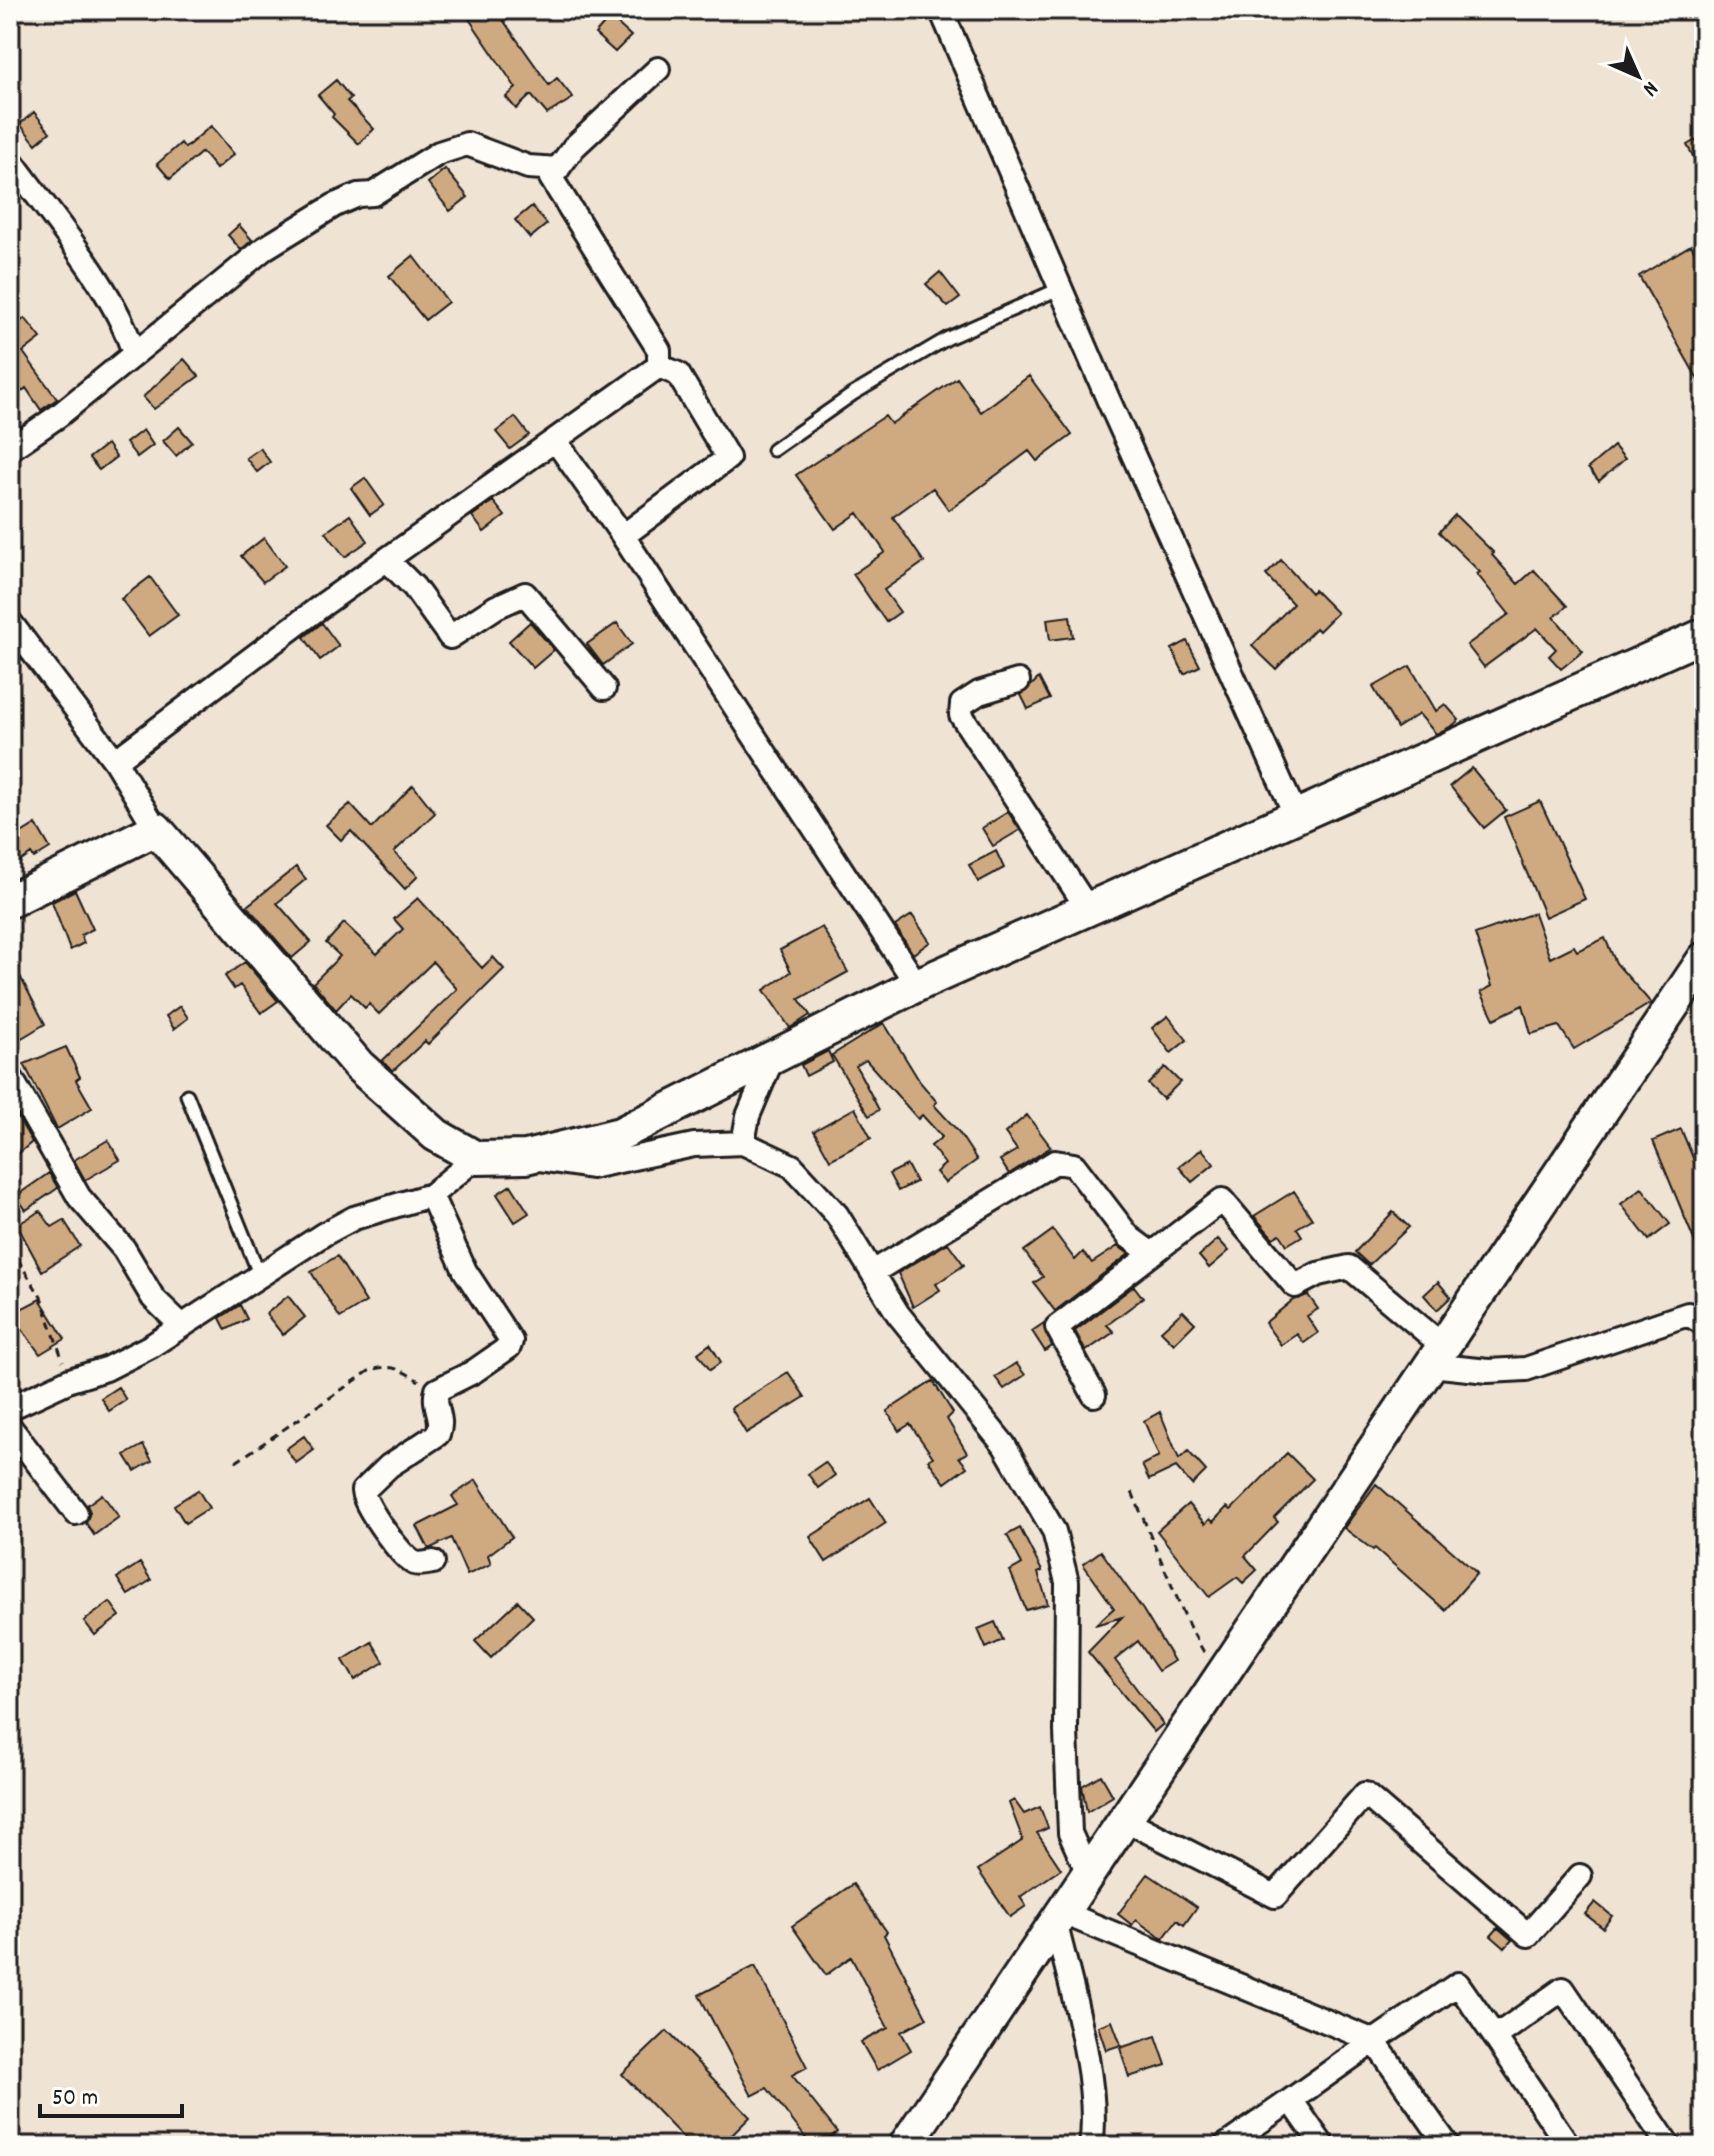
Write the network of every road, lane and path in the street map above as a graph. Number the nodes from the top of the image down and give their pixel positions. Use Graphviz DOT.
graph roads {
  1 [pos="941,10"];
  2 [pos="658,69"];
  3 [pos="10,159"];
  4 [pos="558,169"];
  5 [pos="1061,288"];
  6 [pos="134,354"];
  7 [pos="659,366"];
  8 [pos="555,440"];
  9 [pos="10,449"];
  10 [pos="773,450"];
  11 [pos="623,536"];
  12 [pos="387,560"];
  13 [pos="10,622"];
  14 [pos="1704,635"];
  15 [pos="1018,681"];
  16 [pos="604,688"];
  17 [pos="115,761"];
  18 [pos="1296,816"];
  19 [pos="156,829"];
  20 [pos="10,901"];
  21 [pos="1088,909"];
  22 [pos="1704,959"];
  23 [pos="917,985"];
  24 [pos="772,1059"];
  25 [pos="10,1076"];
  26 [pos="187,1095"];
  27 [pos="743,1143"];
  28 [pos="526,1157"];
  29 [pos="476,1158"];
  30 [pos="431,1195"];
  31 [pos="10,1247"];
  32 [pos="1152,1254"];
  33 [pos="873,1272"];
  34 [pos="260,1277"];
  35 [pos="1704,1324"];
  36 [pos="181,1325"];
  37 [pos="1436,1356"];
  38 [pos="70,1380"];
  39 [pos="437,1390"];
  40 [pos="1094,1395"];
  41 [pos="10,1408"];
  42 [pos="10,1427"];
  43 [pos="236,1462"];
  44 [pos="1132,1492"];
  45 [pos="76,1513"];
  46 [pos="433,1562"];
  47 [pos="1219,1678"];
  48 [pos="1122,1822"];
  49 [pos="1088,1873"];
  50 [pos="1580,1876"];
  51 [pos="1058,1916"];
  52 [pos="1495,2037"];
  53 [pos="1374,2041"];
  54 [pos="1291,2100"];
  55 [pos="905,2146"];
  56 [pos="1091,2146"];
  57 [pos="1225,2146"];
  58 [pos="1323,2146"];
  59 [pos="1448,2146"];
  60 [pos="1569,2146"];
  61 [pos="1669,2146"];
  1 -- 5 [label="street"];
  2 -- 4 [label="street"];
  3 -- 6 [label="street"];
  4 -- 6 [label="street"];
  4 -- 7 [label="street"];
  5 -- 10 [label="lane"];
  5 -- 18 [label="street"];
  6 -- 9 [label="street"];
  7 -- 8 [label="street"];
  7 -- 11 [label="street"];
  8 -- 11 [label="street"];
  8 -- 12 [label="street"];
  11 -- 23 [label="street"];
  12 -- 16 [label="street"];
  12 -- 17 [label="street"];
  13 -- 17 [label="street"];
  14 -- 18 [label="main road"];
  15 -- 21 [label="street"];
  17 -- 19 [label="street"];
  18 -- 21 [label="main road"];
  19 -- 20 [label="main road"];
  19 -- 29 [label="main road"];
  21 -- 23 [label="main road"];
  22 -- 37 [label="main road"];
  23 -- 24 [label="main road"];
  24 -- 27 [label="street"];
  24 -- 28 [label="main road"];
  25 -- 36 [label="street"];
  26 -- 34 [label="lane"];
  27 -- 28 [label="street"];
  27 -- 33 [label="street"];
  28 -- 29 [label="main road"];
  29 -- 30 [label="street"];
  30 -- 34 [label="street"];
  30 -- 39 [label="street"];
  31 -- 38 [label="path"];
  32 -- 33 [label="street"];
  32 -- 37 [label="street"];
  32 -- 40 [label="street"];
  33 -- 49 [label="street"];
  34 -- 36 [label="street"];
  35 -- 37 [label="street"];
  36 -- 38 [label="street"];
  37 -- 47 [label="main road"];
  38 -- 41 [label="street"];
  39 -- 43 [label="path"];
  39 -- 46 [label="street"];
  42 -- 45 [label="street"];
  44 -- 47 [label="path"];
  47 -- 48 [label="main road"];
  48 -- 49 [label="main road"];
  48 -- 50 [label="street"];
  49 -- 51 [label="main road"];
  51 -- 53 [label="street"];
  51 -- 55 [label="main road"];
  51 -- 56 [label="street"];
  52 -- 53 [label="street"];
  52 -- 60 [label="street"];
  52 -- 61 [label="street"];
  53 -- 54 [label="street"];
  53 -- 59 [label="street"];
  54 -- 57 [label="street"];
  54 -- 58 [label="street"];
}
